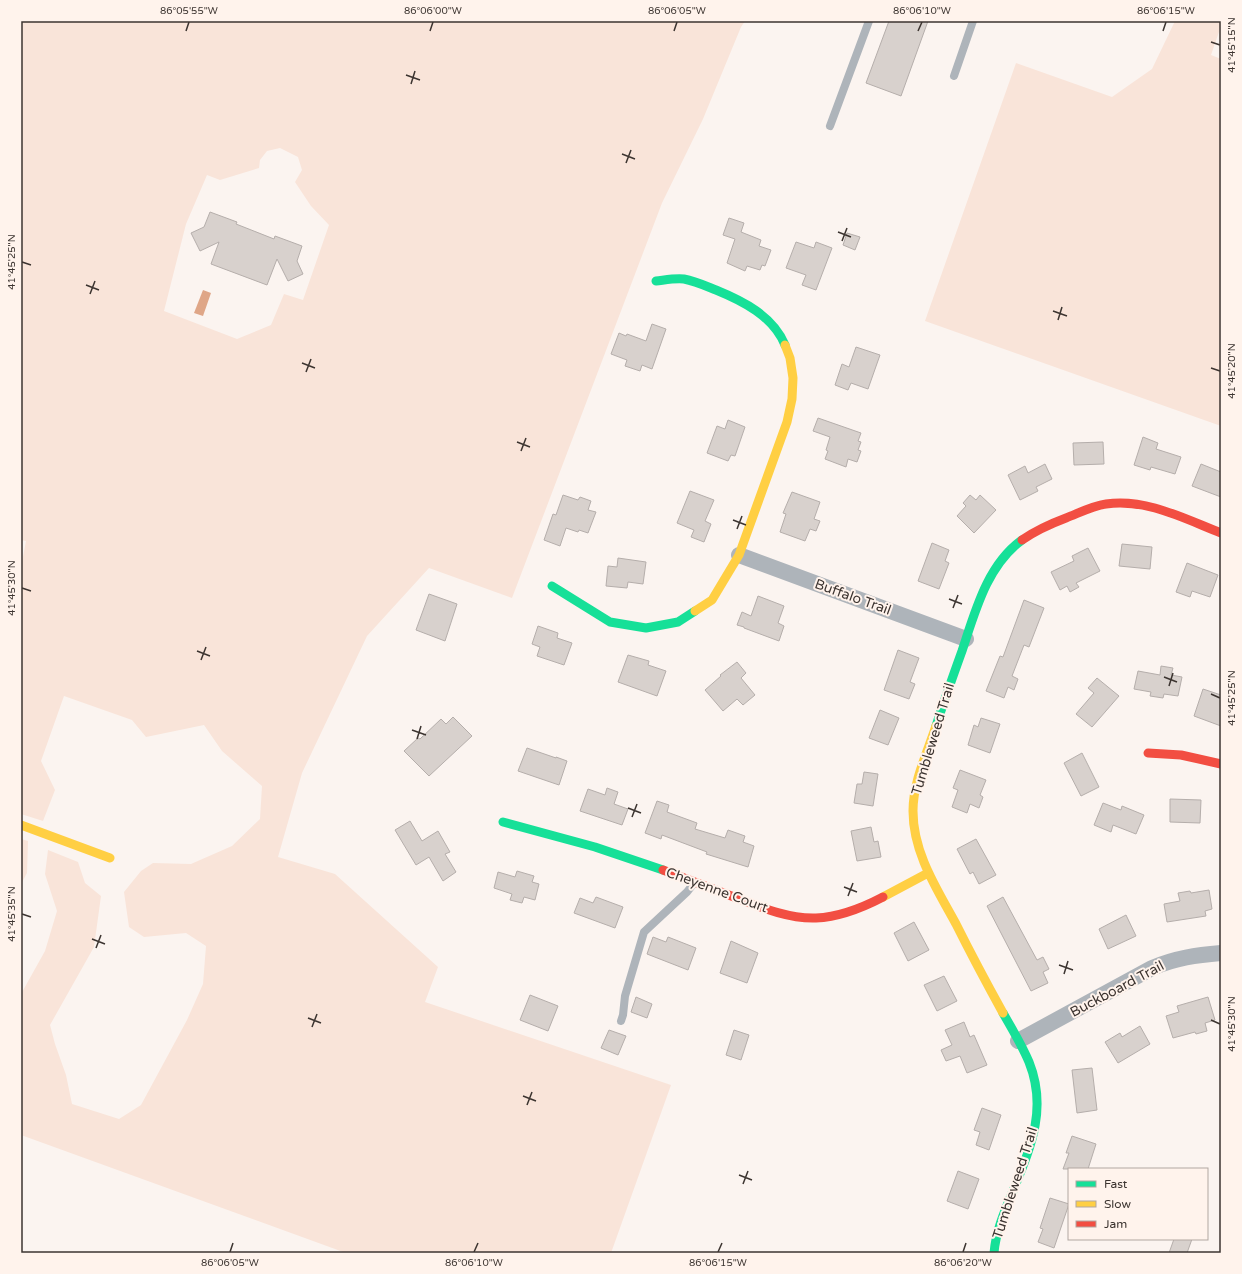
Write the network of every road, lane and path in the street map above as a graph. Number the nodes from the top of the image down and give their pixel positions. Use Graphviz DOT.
graph roads {
  1 [pos="869,21"];
  2 [pos="973,21"];
  3 [pos="954,76"];
  4 [pos="830,126"];
  5 [pos="656,281"];
  6 [pos="1221,533"];
  7 [pos="739,556"];
  8 [pos="552,586"];
  9 [pos="966,638"];
  10 [pos="1148,753"];
  11 [pos="1221,764"];
  12 [pos="503,822"];
  13 [pos="21,825"];
  14 [pos="110,858"];
  15 [pos="928,873"];
  16 [pos="695,882"];
  17 [pos="1221,953"];
  18 [pos="621,1021"];
  19 [pos="1018,1041"];
  20 [pos="994,1253"];
  1 -- 4 [label="lane"];
  2 -- 3 [label="lane"];
  5 -- 7 [label="street"];
  6 -- 9 [label="street, Tumbleweed Trail"];
  7 -- 8 [label="street"];
  7 -- 9 [label="street, Buffalo Trail"];
  9 -- 15 [label="street, Tumbleweed Trail"];
  10 -- 11 [label="street"];
  12 -- 16 [label="street, Cheyenne Court"];
  13 -- 14 [label="street"];
  15 -- 16 [label="street, Cheyenne Court"];
  15 -- 19 [label="street, Tumbleweed Trail"];
  16 -- 18 [label="lane"];
  17 -- 19 [label="street, Buckboard Trail"];
  19 -- 20 [label="street, Tumbleweed Trail"];
}
